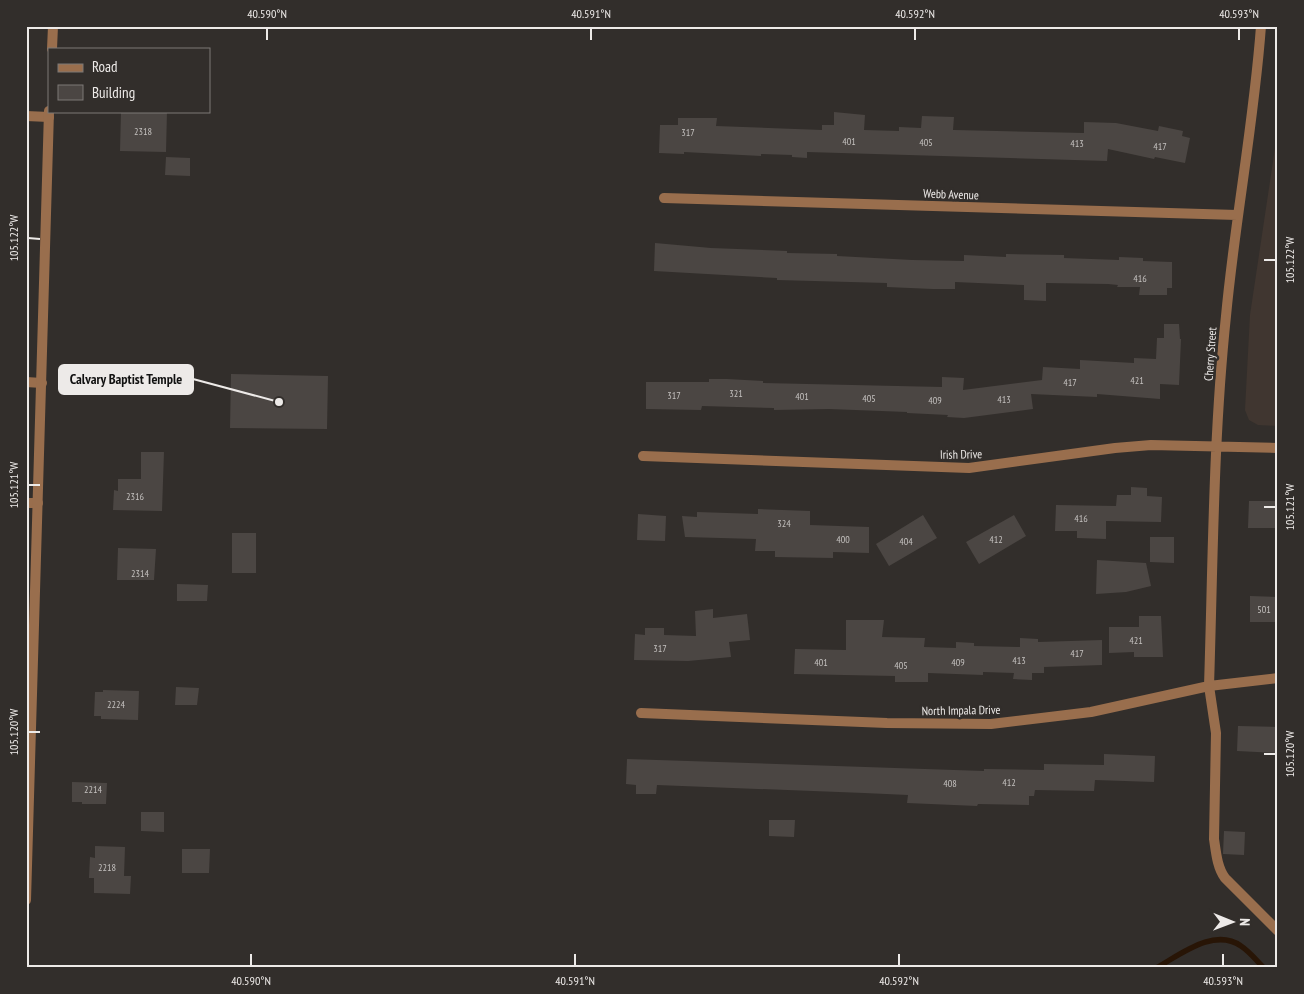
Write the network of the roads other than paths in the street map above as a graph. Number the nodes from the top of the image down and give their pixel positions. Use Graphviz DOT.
graph roads {
  1 [pos="53,26"];
  2 [pos="1261,26"];
  3 [pos="52,48"];
  4 [pos="49,114"];
  5 [pos="26,116"];
  6 [pos="664,198"];
  7 [pos="1237,215"];
  8 [pos="26,382"];
  9 [pos="42,383"];
  10 [pos="1217,447"];
  11 [pos="1278,448"];
  12 [pos="643,456"];
  13 [pos="26,503"];
  14 [pos="38,504"];
  15 [pos="1278,678"];
  16 [pos="1209,686"];
  17 [pos="641,714"];
  18 [pos="28,795"];
  19 [pos="26,900"];
  20 [pos="1278,931"];
  1 -- 3 [label="street"];
  2 -- 7 [label="street, Cherry Street"];
  4 -- 5 [label="street"];
  4 -- 9 [label="street"];
  6 -- 7 [label="street, Webb Avenue"];
  7 -- 10 [label="street, Cherry Street"];
  8 -- 9 [label="street"];
  9 -- 14 [label="street"];
  10 -- 11 [label="street, Irish Drive"];
  10 -- 12 [label="street, Irish Drive"];
  10 -- 16 [label="street, Cherry Street"];
  13 -- 14 [label="street"];
  14 -- 18 [label="street"];
  15 -- 16 [label="street, North Impala Drive"];
  16 -- 17 [label="street, North Impala Drive"];
  16 -- 20 [label="street, Cherry Street"];
  18 -- 19 [label="street"];
}
